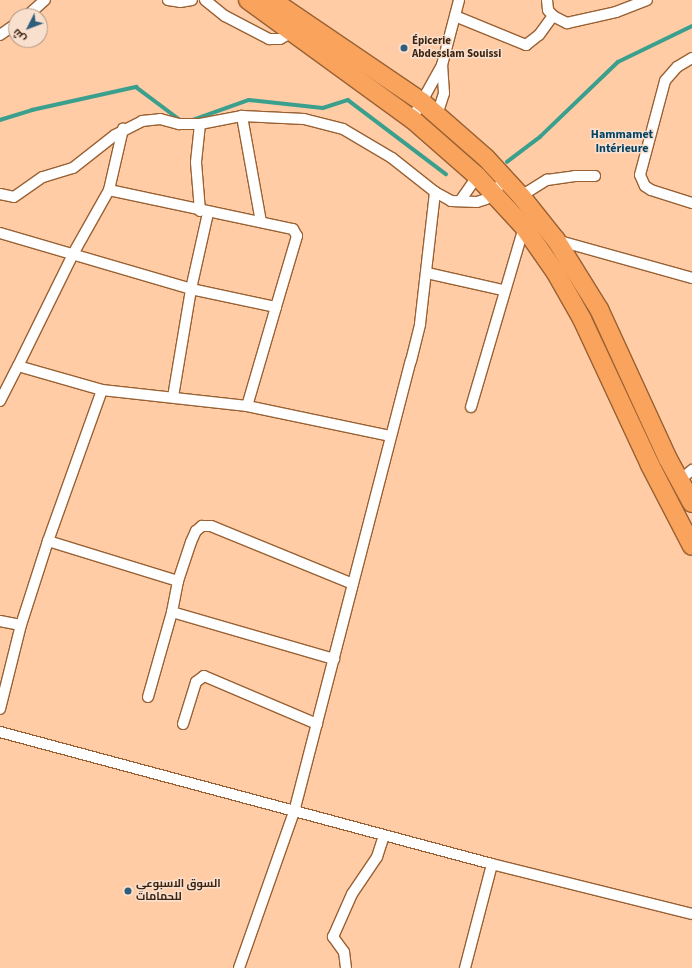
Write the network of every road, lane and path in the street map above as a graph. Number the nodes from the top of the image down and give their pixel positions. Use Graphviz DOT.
graph roads {
  1 [pos="45,0"];
  2 [pos="168,0"];
  3 [pos="192,0"];
  4 [pos="205,0"];
  5 [pos="248,0"];
  6 [pos="272,0"];
  7 [pos="459,0"];
  8 [pos="547,0"];
  9 [pos="647,0"];
  10 [pos="36,8"];
  11 [pos="455,16"];
  12 [pos="553,16"];
  13 [pos="291,33"];
  14 [pos="692,58"];
  15 [pos="442,65"];
  16 [pos="422,102"];
  17 [pos="438,115"];
  18 [pos="242,116"];
  19 [pos="412,119"];
  20 [pos="200,124"];
  21 [pos="123,129"];
  22 [pos="426,131"];
  23 [pos="492,165"];
  24 [pos="477,176"];
  25 [pos="595,176"];
  26 [pos="506,179"];
  27 [pos="109,190"];
  28 [pos="435,192"];
  29 [pos="493,193"];
  30 [pos="0,194"];
  31 [pos="521,196"];
  32 [pos="460,201"];
  33 [pos="692,203"];
  34 [pos="204,212"];
  35 [pos="261,222"];
  36 [pos="524,227"];
  37 [pos="0,233"];
  38 [pos="556,240"];
  39 [pos="73,254"];
  40 [pos="427,273"];
  41 [pos="692,278"];
  42 [pos="192,288"];
  43 [pos="503,290"];
  44 [pos="276,307"];
  45 [pos="18,366"];
  46 [pos="102,390"];
  47 [pos="174,398"];
  48 [pos="0,401"];
  49 [pos="247,406"];
  50 [pos="471,407"];
  51 [pos="391,436"];
  52 [pos="686,475"];
  53 [pos="692,503"];
  54 [pos="48,541"];
  55 [pos="692,546"];
  56 [pos="178,581"];
  57 [pos="353,584"];
  58 [pos="172,612"];
  59 [pos="0,621"];
  60 [pos="21,625"];
  61 [pos="334,659"];
  62 [pos="148,696"];
  63 [pos="0,709"];
  64 [pos="183,724"];
  65 [pos="317,724"];
  66 [pos="0,732"];
  67 [pos="294,812"];
  68 [pos="384,836"];
  69 [pos="492,864"];
  70 [pos="692,914"];
  71 [pos="239,968"];
  72 [pos="346,968"];
  73 [pos="465,968"];
  1 -- 10 [label="street"];
  2 -- 3 [label="street"];
  4 -- 13 [label="street"];
  5 -- 13 [label="highway"];
  6 -- 16 [label="highway"];
  7 -- 11 [label="street"];
  8 -- 12 [label="street"];
  9 -- 12 [label="street"];
  11 -- 12 [label="street"];
  11 -- 15 [label="street"];
  13 -- 19 [label="highway"];
  14 -- 33 [label="street"];
  15 -- 16 [label="street"];
  15 -- 17 [label="street"];
  16 -- 17 [label="highway"];
  16 -- 19 [label="street"];
  17 -- 22 [label="street"];
  17 -- 23 [label="highway"];
  18 -- 20 [label="street"];
  18 -- 28 [label="street"];
  18 -- 35 [label="street"];
  19 -- 22 [label="highway"];
  20 -- 21 [label="street"];
  20 -- 34 [label="street"];
  21 -- 27 [label="street"];
  21 -- 30 [label="street"];
  22 -- 24 [label="highway"];
  23 -- 24 [label="street"];
  23 -- 26 [label="highway"];
  24 -- 29 [label="highway"];
  24 -- 32 [label="street"];
  25 -- 31 [label="street"];
  26 -- 29 [label="street"];
  26 -- 31 [label="highway"];
  27 -- 34 [label="street"];
  27 -- 39 [label="street"];
  28 -- 32 [label="street"];
  28 -- 40 [label="street"];
  29 -- 32 [label="street"];
  29 -- 36 [label="highway"];
  31 -- 38 [label="highway"];
  34 -- 35 [label="street"];
  34 -- 42 [label="street"];
  35 -- 44 [label="street"];
  36 -- 43 [label="street"];
  36 -- 55 [label="highway"];
  37 -- 39 [label="street"];
  38 -- 41 [label="street"];
  38 -- 52 [label="highway"];
  39 -- 42 [label="street"];
  39 -- 45 [label="street"];
  40 -- 43 [label="street"];
  40 -- 51 [label="street"];
  42 -- 44 [label="street"];
  42 -- 47 [label="street"];
  43 -- 50 [label="street"];
  44 -- 49 [label="street"];
  45 -- 46 [label="street"];
  45 -- 48 [label="street"];
  46 -- 47 [label="street"];
  46 -- 54 [label="street"];
  47 -- 49 [label="street"];
  49 -- 51 [label="street"];
  51 -- 57 [label="street"];
  52 -- 53 [label="highway"];
  54 -- 56 [label="street"];
  54 -- 60 [label="street"];
  56 -- 57 [label="street"];
  56 -- 58 [label="street"];
  57 -- 61 [label="street"];
  58 -- 61 [label="street"];
  58 -- 62 [label="street"];
  59 -- 60 [label="street"];
  60 -- 63 [label="street"];
  61 -- 65 [label="street"];
  64 -- 65 [label="street"];
  65 -- 67 [label="street"];
  66 -- 67 [label="street"];
  67 -- 68 [label="street"];
  67 -- 71 [label="street"];
  68 -- 69 [label="street"];
  68 -- 72 [label="street"];
  69 -- 70 [label="street"];
  69 -- 73 [label="street"];
}
